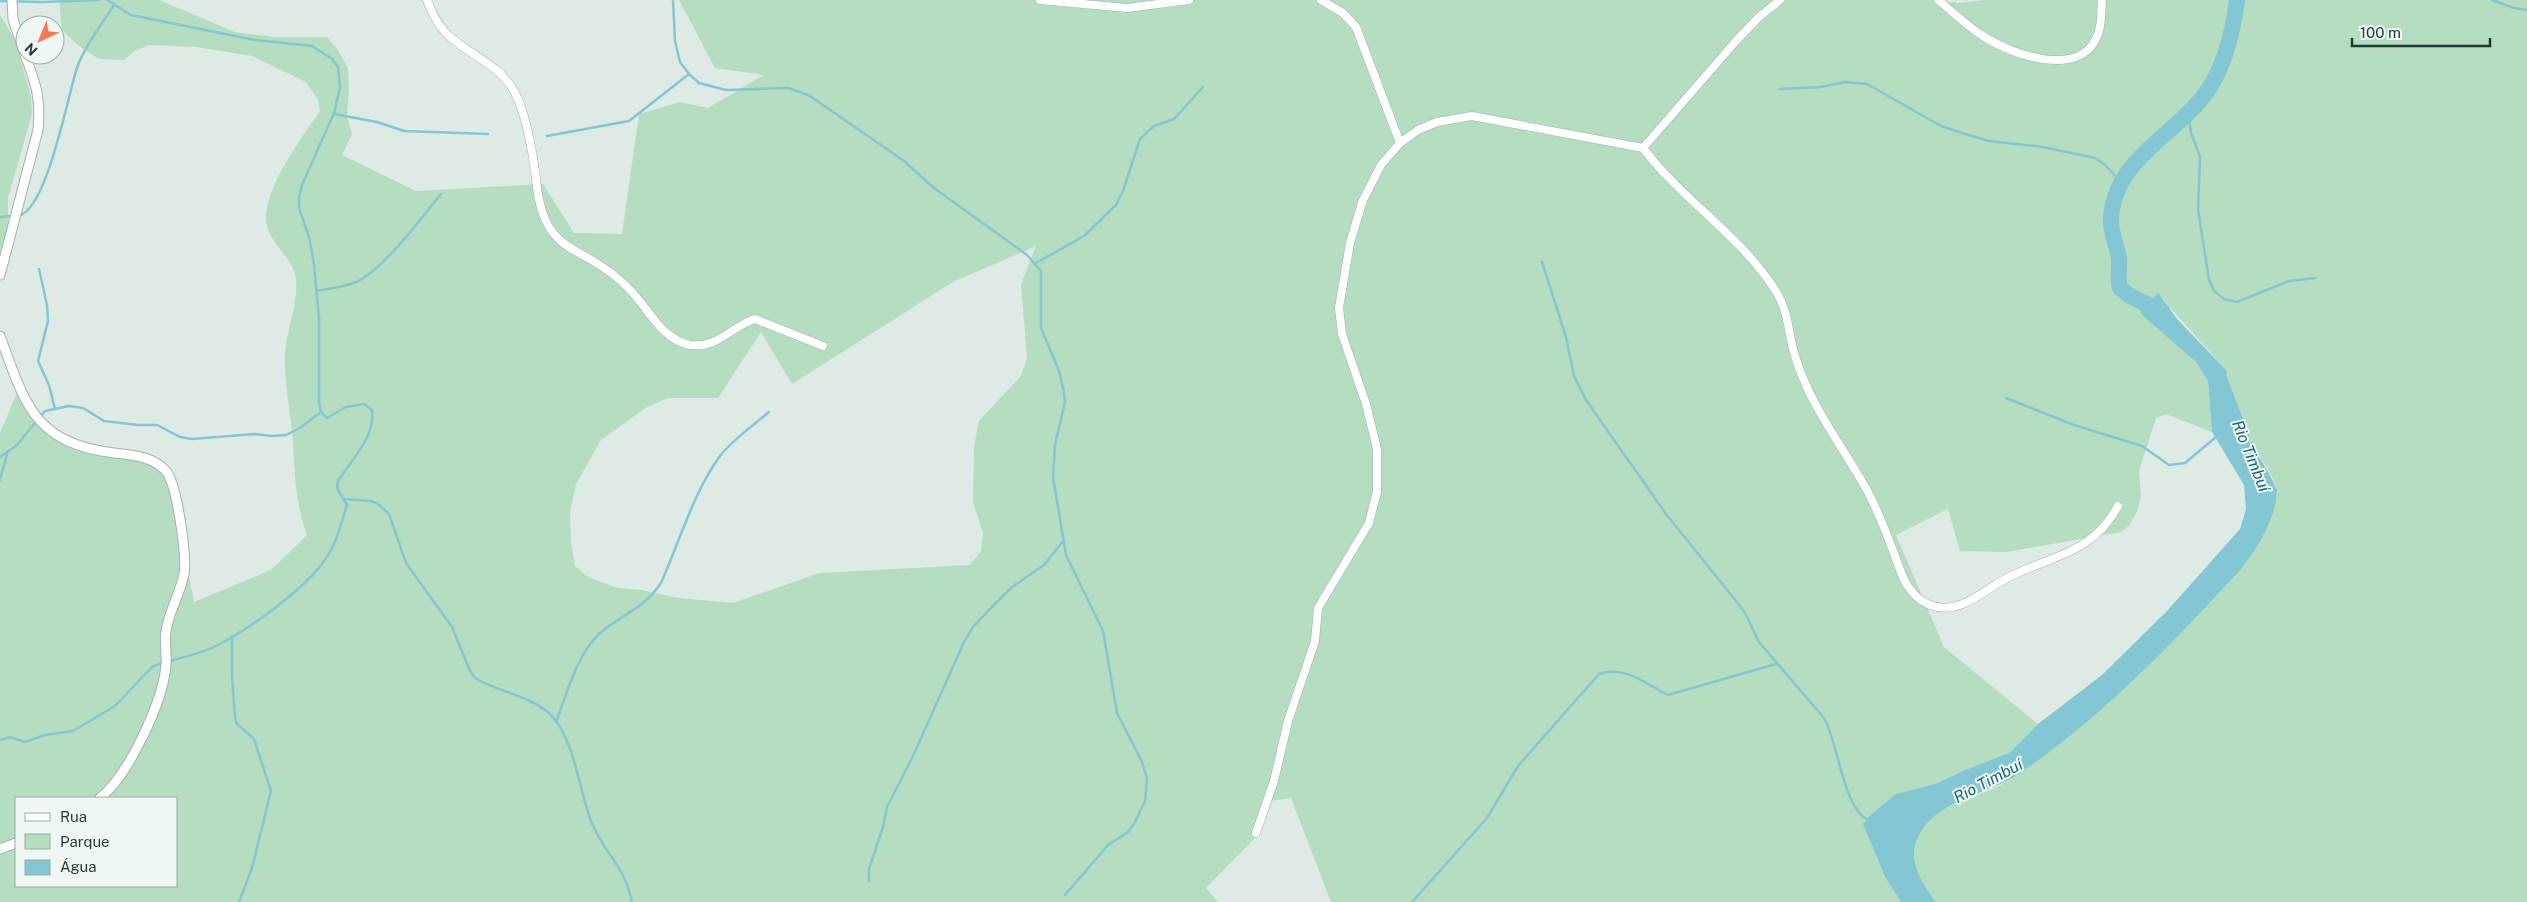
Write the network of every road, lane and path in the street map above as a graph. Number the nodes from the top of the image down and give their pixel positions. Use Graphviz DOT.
graph roads {
  1 [pos="12,0"];
  2 [pos="427,0"];
  3 [pos="1040,0"];
  4 [pos="1189,0"];
  5 [pos="1321,0"];
  6 [pos="1780,0"];
  7 [pos="1938,0"];
  8 [pos="2102,0"];
  9 [pos="15,25"];
  10 [pos="29,65"];
  11 [pos="1400,143"];
  12 [pos="1643,148"];
  13 [pos="0,275"];
  14 [pos="0,336"];
  15 [pos="823,346"];
  16 [pos="2118,506"];
  17 [pos="101,797"];
  18 [pos="1256,833"];
  19 [pos="15,843"];
  20 [pos="0,849"];
  1 -- 9 [label="street"];
  2 -- 15 [label="street"];
  3 -- 4 [label="street"];
  5 -- 11 [label="street"];
  6 -- 12 [label="street"];
  7 -- 8 [label="street"];
  10 -- 13 [label="street"];
  11 -- 12 [label="street"];
  11 -- 18 [label="street"];
  12 -- 16 [label="street"];
  14 -- 17 [label="street"];
  19 -- 20 [label="street"];
}
